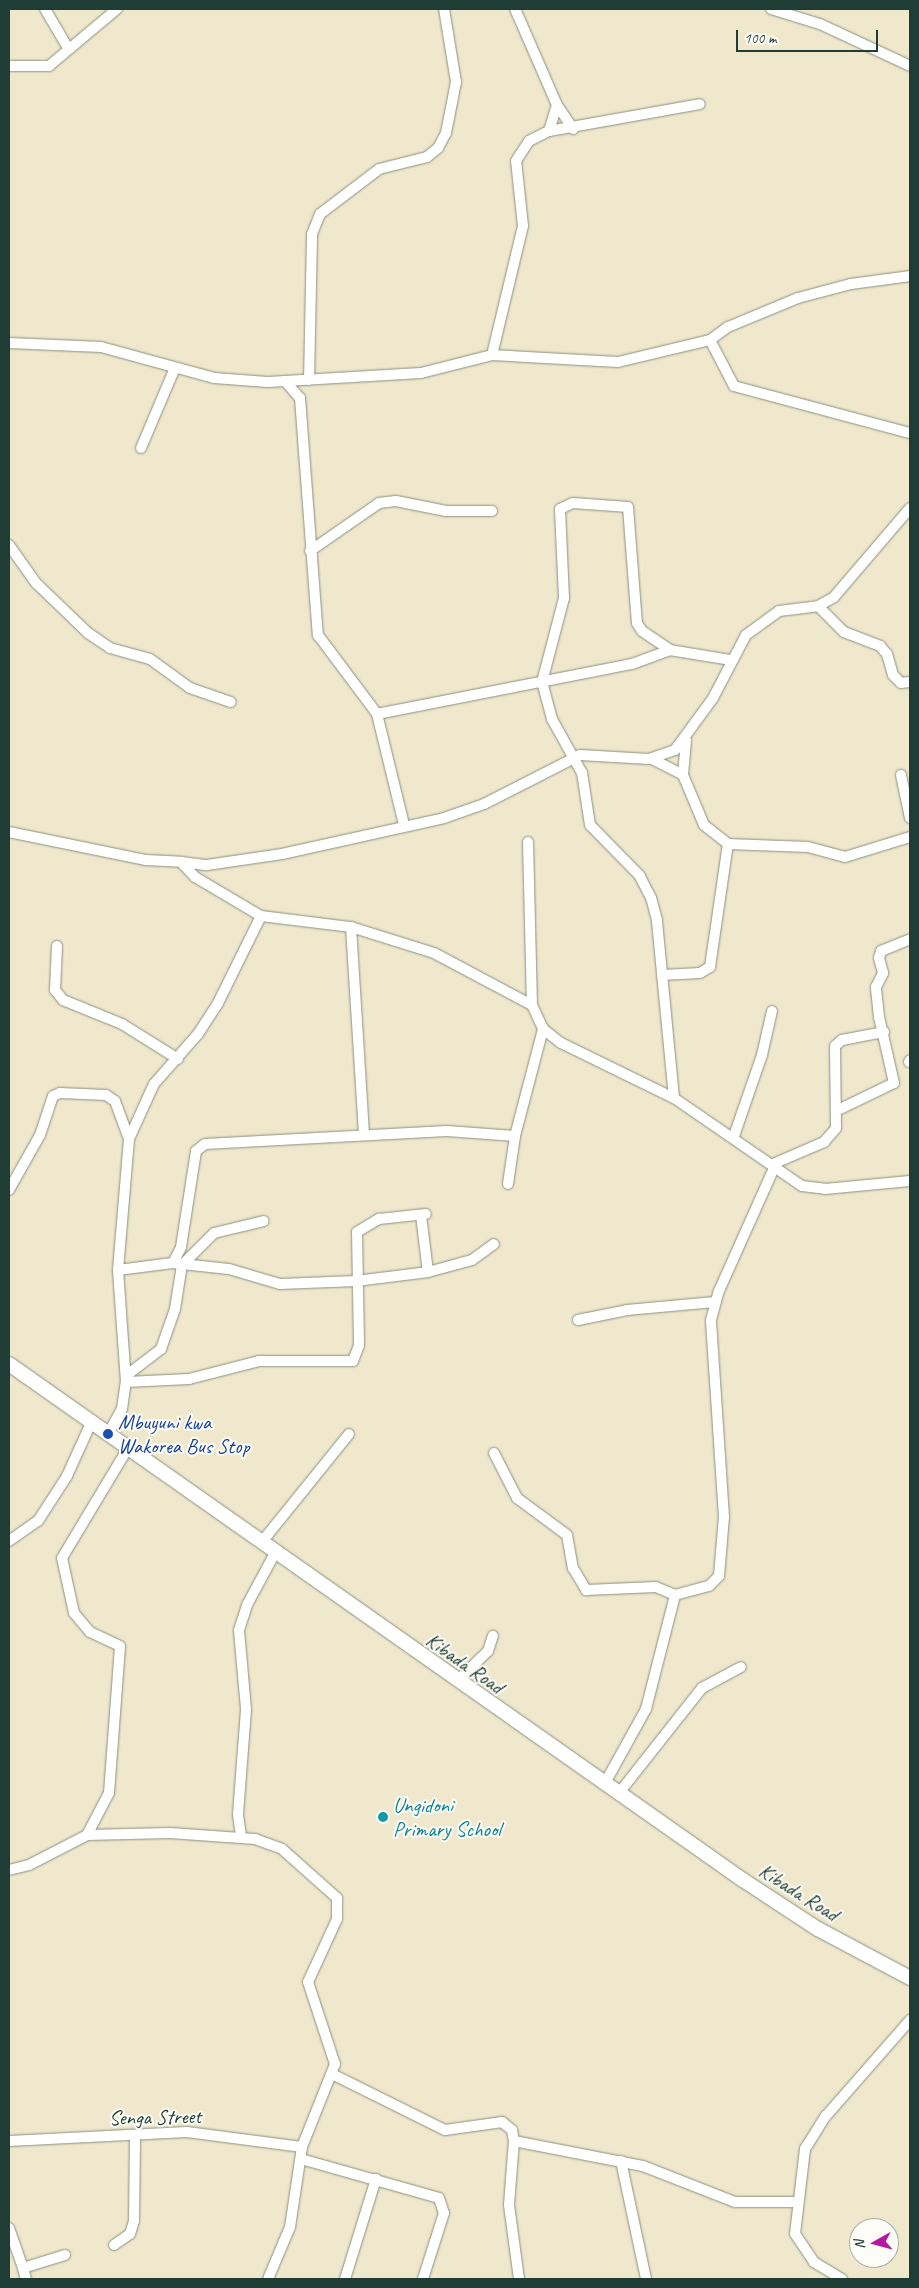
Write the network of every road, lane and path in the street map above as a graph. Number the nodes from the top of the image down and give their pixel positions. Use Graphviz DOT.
graph roads {
  1 [pos="45,9"];
  2 [pos="117,9"];
  3 [pos="444,9"];
  4 [pos="516,9"];
  5 [pos="771,9"];
  6 [pos="786,11"];
  7 [pos="68,48"];
  8 [pos="9,66"];
  9 [pos="910,66"];
  10 [pos="700,104"];
  11 [pos="557,105"];
  12 [pos="572,129"];
  13 [pos="550,131"];
  14 [pos="910,276"];
  15 [pos="710,340"];
  16 [pos="9,343"];
  17 [pos="492,354"];
  18 [pos="175,368"];
  19 [pos="310,380"];
  20 [pos="285,381"];
  21 [pos="300,398"];
  22 [pos="910,433"];
  23 [pos="141,448"];
  24 [pos="910,508"];
  25 [pos="492,512"];
  26 [pos="9,545"];
  27 [pos="310,551"];
  28 [pos="818,606"];
  29 [pos="670,650"];
  30 [pos="731,660"];
  31 [pos="542,682"];
  32 [pos="910,682"];
  33 [pos="231,702"];
  34 [pos="377,714"];
  35 [pos="686,740"];
  36 [pos="572,758"];
  37 [pos="649,759"];
  38 [pos="684,775"];
  39 [pos="901,775"];
  40 [pos="910,818"];
  41 [pos="404,825"];
  42 [pos="9,832"];
  43 [pos="910,837"];
  44 [pos="528,842"];
  45 [pos="728,844"];
  46 [pos="181,862"];
  47 [pos="261,916"];
  48 [pos="351,927"];
  49 [pos="910,939"];
  50 [pos="57,946"];
  51 [pos="662,975"];
  52 [pos="532,1005"];
  53 [pos="772,1011"];
  54 [pos="543,1029"];
  55 [pos="884,1032"];
  56 [pos="178,1059"];
  57 [pos="674,1098"];
  58 [pos="838,1110"];
  59 [pos="364,1134"];
  60 [pos="515,1136"];
  61 [pos="734,1136"];
  62 [pos="129,1139"];
  63 [pos="774,1165"];
  64 [pos="910,1182"];
  65 [pos="508,1184"];
  66 [pos="9,1190"];
  67 [pos="264,1221"];
  68 [pos="494,1244"];
  69 [pos="178,1264"];
  70 [pos="118,1270"];
  71 [pos="428,1272"];
  72 [pos="356,1281"];
  73 [pos="715,1302"];
  74 [pos="578,1320"];
  75 [pos="9,1364"];
  76 [pos="126,1378"];
  77 [pos="91,1423"];
  78 [pos="108,1434"];
  79 [pos="349,1434"];
  80 [pos="128,1448"];
  81 [pos="494,1453"];
  82 [pos="9,1541"];
  83 [pos="261,1543"];
  84 [pos="275,1553"];
  85 [pos="675,1595"];
  86 [pos="493,1636"];
  87 [pos="741,1666"];
  88 [pos="457,1681"];
  89 [pos="605,1783"];
  90 [pos="618,1793"];
  91 [pos="87,1835"];
  92 [pos="241,1836"];
  93 [pos="9,1870"];
  94 [pos="910,1978"];
  95 [pos="910,2020"];
  96 [pos="332,2074"];
  97 [pos="135,2136"];
  98 [pos="9,2141"];
  99 [pos="514,2141"];
  100 [pos="302,2147"];
  101 [pos="301,2159"];
  102 [pos="621,2161"];
  103 [pos="376,2179"];
  104 [pos="797,2202"];
  105 [pos="9,2228"];
  106 [pos="114,2244"];
  107 [pos="65,2256"];
  108 [pos="23,2268"];
  109 [pos="26,2279"];
  110 [pos="268,2279"];
  111 [pos="345,2279"];
  112 [pos="423,2279"];
  113 [pos="518,2279"];
  114 [pos="646,2279"];
  115 [pos="842,2279"];
  1 -- 7 [label="street"];
  2 -- 7 [label="street"];
  3 -- 19 [label="street"];
  4 -- 11 [label="street"];
  5 -- 6 [label="street"];
  6 -- 9 [label="street"];
  7 -- 8 [label="street"];
  10 -- 12 [label="street"];
  11 -- 12 [label="street"];
  11 -- 13 [label="street"];
  12 -- 13 [label="street"];
  13 -- 17 [label="street"];
  14 -- 15 [label="street"];
  15 -- 17 [label="street"];
  15 -- 22 [label="street"];
  16 -- 18 [label="street"];
  17 -- 19 [label="street"];
  18 -- 20 [label="street"];
  18 -- 23 [label="street"];
  19 -- 20 [label="street"];
  19 -- 21 [label="street"];
  20 -- 21 [label="street"];
  21 -- 27 [label="street"];
  24 -- 28 [label="street"];
  25 -- 27 [label="street"];
  26 -- 33 [label="street"];
  27 -- 34 [label="street"];
  28 -- 30 [label="street"];
  28 -- 32 [label="street"];
  29 -- 30 [label="street"];
  29 -- 31 [label="street"];
  29 -- 31 [label="street"];
  30 -- 35 [label="street"];
  31 -- 34 [label="street"];
  31 -- 36 [label="street"];
  34 -- 41 [label="street"];
  35 -- 37 [label="street"];
  35 -- 38 [label="street"];
  36 -- 37 [label="street"];
  36 -- 41 [label="street"];
  36 -- 51 [label="street"];
  37 -- 38 [label="street"];
  38 -- 45 [label="street"];
  39 -- 40 [label="street"];
  41 -- 46 [label="street"];
  42 -- 46 [label="street"];
  43 -- 45 [label="street"];
  44 -- 52 [label="street"];
  45 -- 51 [label="street"];
  46 -- 47 [label="street"];
  47 -- 48 [label="street"];
  47 -- 56 [label="street"];
  48 -- 52 [label="street"];
  48 -- 59 [label="street"];
  49 -- 55 [label="street"];
  50 -- 56 [label="street"];
  51 -- 57 [label="street"];
  52 -- 54 [label="street"];
  53 -- 61 [label="street"];
  54 -- 57 [label="street"];
  54 -- 60 [label="street"];
  55 -- 58 [label="street"];
  55 -- 58 [label="street"];
  56 -- 62 [label="street"];
  57 -- 61 [label="street"];
  58 -- 63 [label="street"];
  59 -- 60 [label="street"];
  59 -- 69 [label="street"];
  60 -- 65 [label="street"];
  61 -- 63 [label="street"];
  62 -- 66 [label="street"];
  62 -- 70 [label="street"];
  63 -- 64 [label="street"];
  63 -- 73 [label="street"];
  67 -- 69 [label="street"];
  68 -- 71 [label="street"];
  69 -- 70 [label="street"];
  69 -- 72 [label="street"];
  69 -- 76 [label="street"];
  70 -- 76 [label="street"];
  71 -- 72 [label="street"];
  71 -- 72 [label="street"];
  72 -- 76 [label="street"];
  73 -- 74 [label="street"];
  73 -- 85 [label="street"];
  75 -- 77 [label="main road, Kibada Road"];
  76 -- 78 [label="street"];
  77 -- 78 [label="main road, Kibada Road"];
  77 -- 82 [label="street"];
  78 -- 80 [label="main road, Kibada Road"];
  79 -- 83 [label="street"];
  80 -- 83 [label="main road, Kibada Road"];
  80 -- 91 [label="street"];
  81 -- 85 [label="street"];
  83 -- 84 [label="main road, Kibada Road"];
  84 -- 88 [label="main road, Kibada Road"];
  84 -- 92 [label="street"];
  85 -- 89 [label="street"];
  86 -- 88 [label="street"];
  87 -- 90 [label="street"];
  88 -- 89 [label="main road, Kibada Road"];
  89 -- 90 [label="main road, Kibada Road"];
  90 -- 94 [label="main road, Kibada Road"];
  91 -- 92 [label="street"];
  91 -- 93 [label="street"];
  92 -- 96 [label="street"];
  95 -- 104 [label="street"];
  96 -- 99 [label="street"];
  96 -- 100 [label="street"];
  97 -- 98 [label="street, Senga Street"];
  97 -- 100 [label="street, Senga Street"];
  97 -- 106 [label="street"];
  99 -- 102 [label="street"];
  99 -- 113 [label="street"];
  100 -- 101 [label="street"];
  101 -- 103 [label="street"];
  101 -- 110 [label="street"];
  102 -- 104 [label="street"];
  102 -- 114 [label="street"];
  103 -- 111 [label="street"];
  103 -- 112 [label="street"];
  104 -- 115 [label="street"];
  105 -- 108 [label="street"];
  107 -- 108 [label="street"];
  108 -- 109 [label="street"];
}
